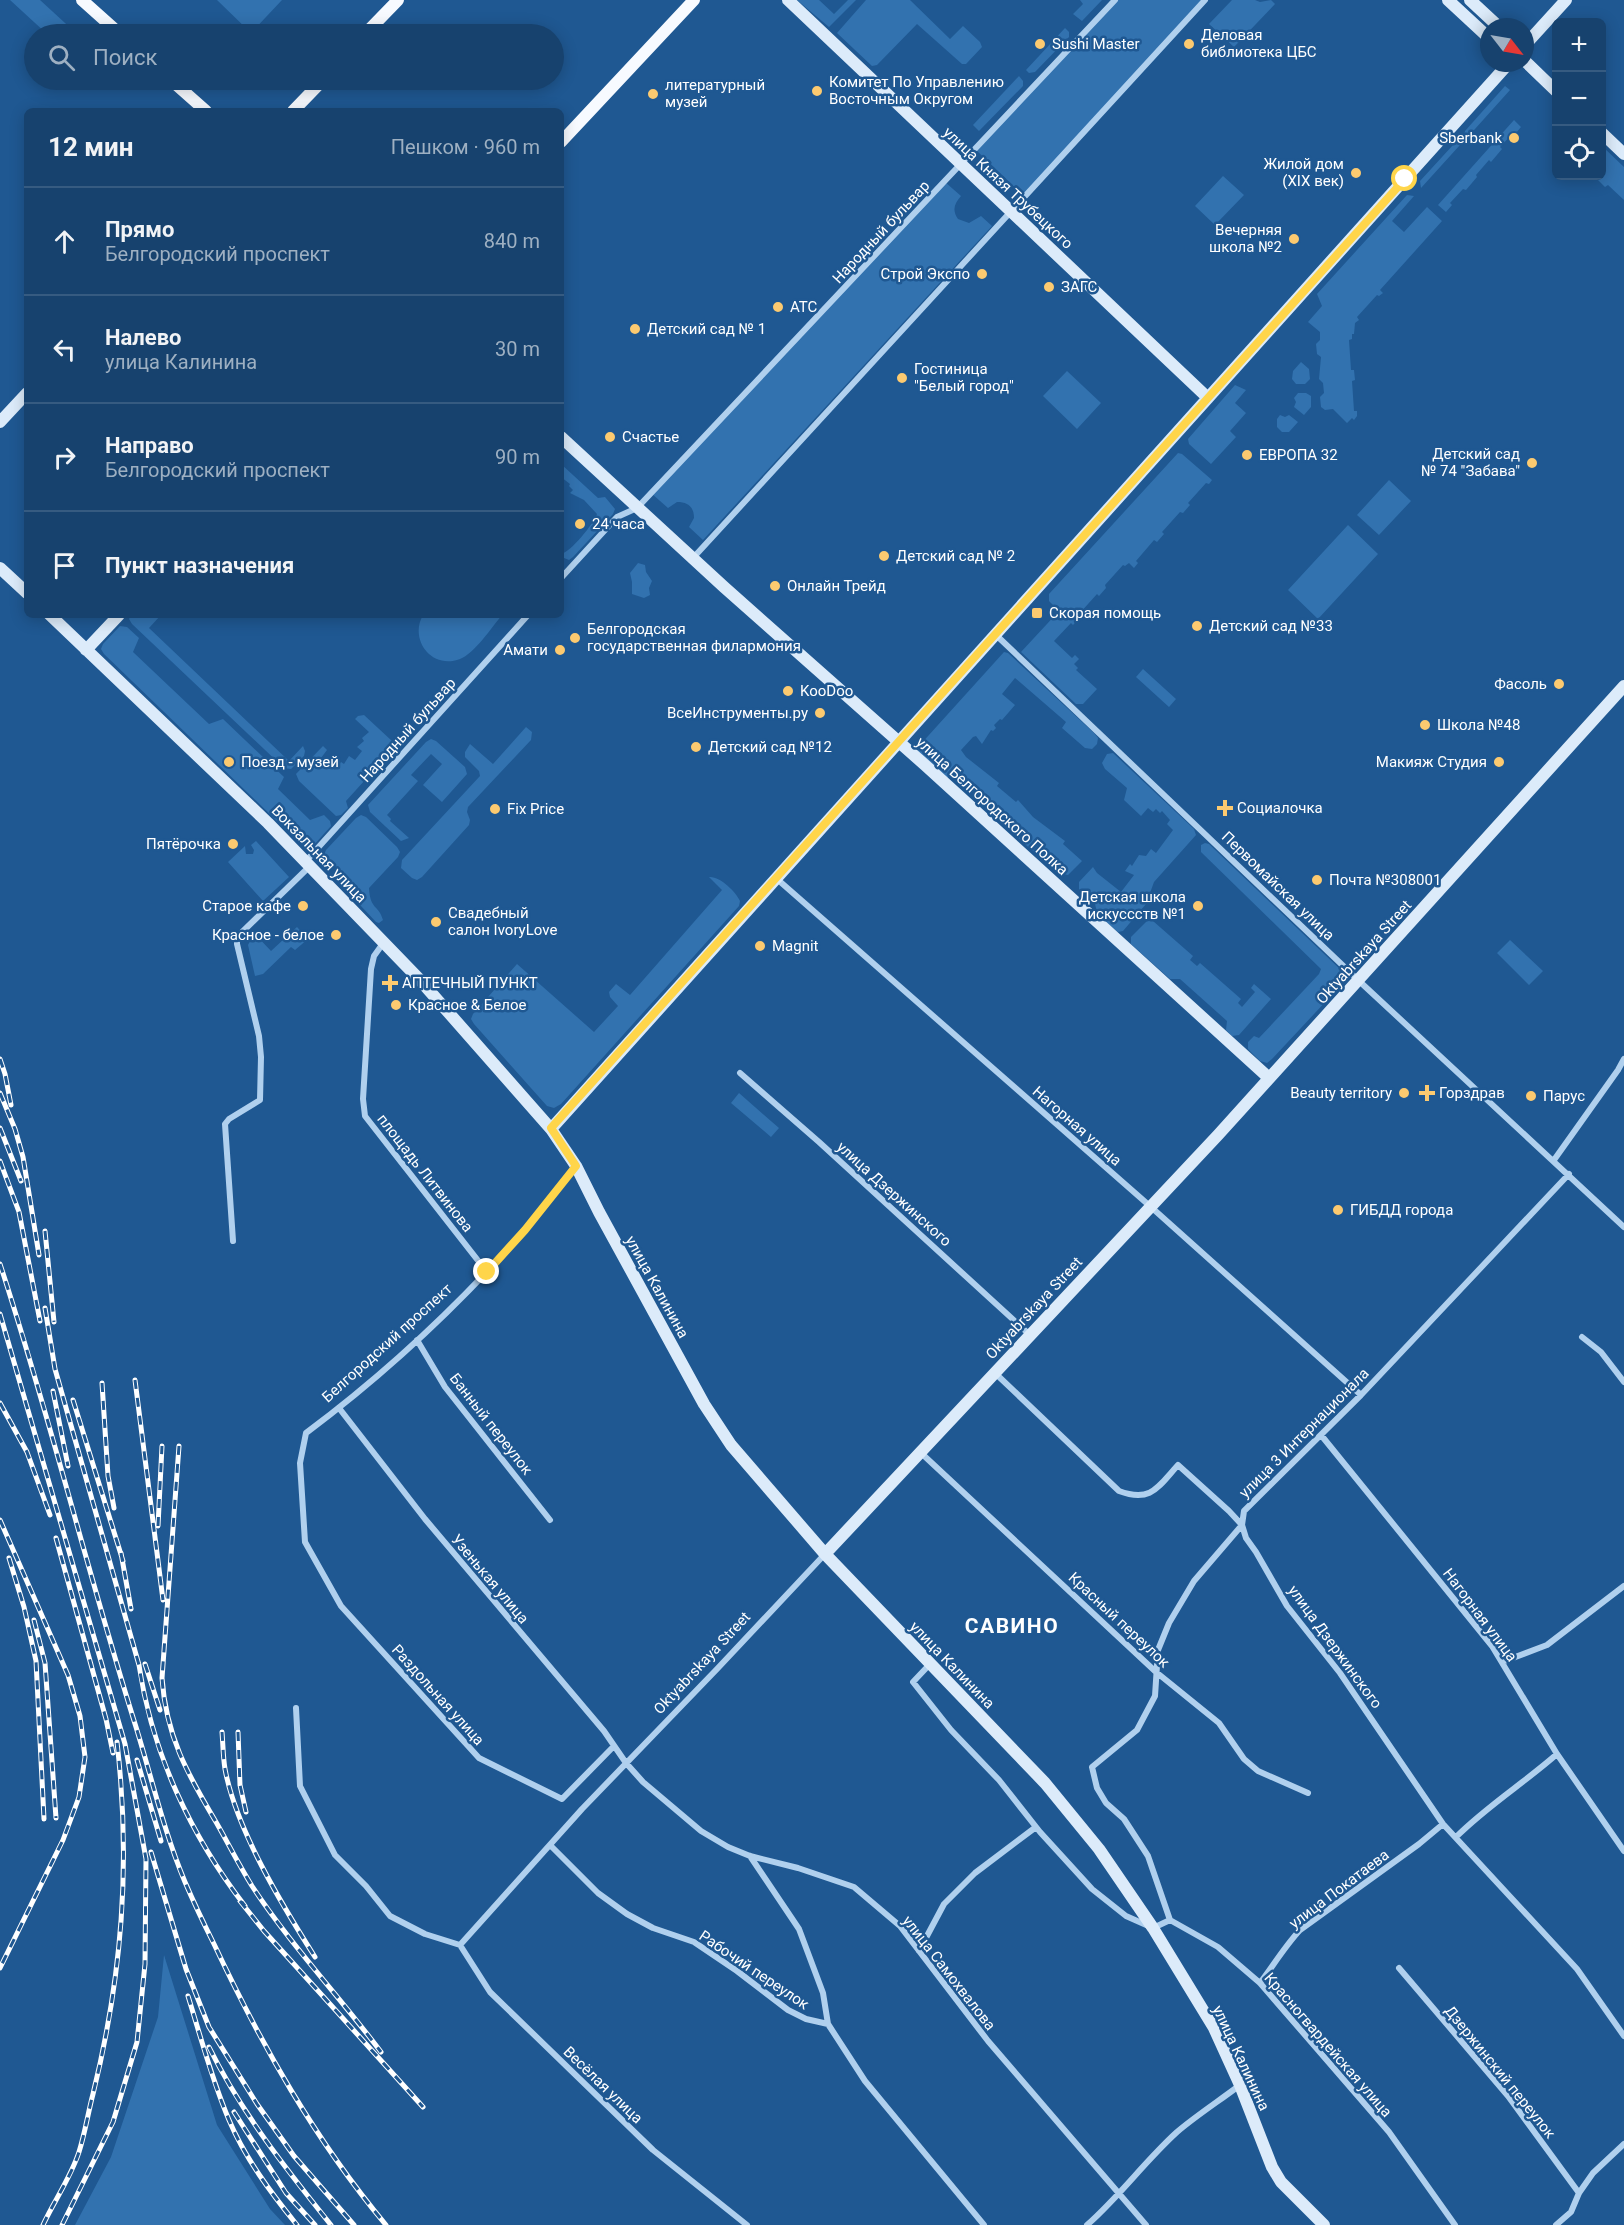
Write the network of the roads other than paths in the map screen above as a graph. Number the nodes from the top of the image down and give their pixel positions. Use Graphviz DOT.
graph roads {
  1 [pos="82,0"];
  2 [pos="398,0"];
  3 [pos="694,0"];
  4 [pos="788,0"];
  5 [pos="1116,0"];
  6 [pos="1205,0"];
  7 [pos="1448,0"];
  8 [pos="1470,0"];
  9 [pos="1566,0"];
  10 [pos="1489,18"];
  11 [pos="109,24"];
  12 [pos="375,24"];
  13 [pos="1480,30"];
  14 [pos="1534,35"];
  15 [pos="1534,70"];
  16 [pos="1501,72"];
  17 [pos="1552,86"];
  18 [pos="182,90"];
  19 [pos="313,90"];
  20 [pos="203,108"];
  21 [pos="296,108"];
  22 [pos="1606,137"];
  23 [pos="564,139"];
  24 [pos="1624,154"];
  25 [pos="961,164"];
  26 [pos="1011,211"];
  27 [pos="24,396"];
  28 [pos="1208,398"];
  29 [pos="0,422"];
  30 [pos="564,440"];
  31 [pos="637,508"];
  32 [pos="692,558"];
  33 [pos="0,568"];
  34 [pos="564,575"];
  35 [pos="24,590"];
  36 [pos="53,618"];
  37 [pos="116,618"];
  38 [pos="525,618"];
  39 [pos="996,634"];
  40 [pos="86,650"];
  41 [pos="1624,686"];
  42 [pos="898,742"];
  43 [pos="308,864"];
  44 [pos="776,878"];
  45 [pos="384,942"];
  46 [pos="1358,980"];
  47 [pos="1624,1059"];
  48 [pos="740,1074"];
  49 [pos="1269,1078"];
  50 [pos="551,1128"];
  51 [pos="1554,1160"];
  52 [pos="576,1166"];
  53 [pos="1569,1174"];
  54 [pos="1151,1207"];
  55 [pos="1624,1227"];
  56 [pos="233,1241"];
  57 [pos="487,1272"];
  58 [pos="1030,1335"];
  59 [pos="1582,1337"];
  60 [pos="417,1340"];
  61 [pos="994,1372"];
  62 [pos="1624,1382"];
  63 [pos="1360,1395"];
  64 [pos="339,1408"];
  65 [pos="1321,1435"];
  66 [pos="920,1451"];
  67 [pos="550,1520"];
  68 [pos="1242,1525"];
  69 [pos="305,1542"];
  70 [pos="825,1554"];
  71 [pos="1624,1586"];
  72 [pos="1502,1662"];
  73 [pos="930,1664"];
  74 [pos="1156,1672"];
  75 [pos="296,1708"];
  76 [pos="614,1746"];
  77 [pos="1557,1755"];
  78 [pos="626,1763"];
  79 [pos="1308,1793"];
  80 [pos="1443,1824"];
  81 [pos="1036,1827"];
  82 [pos="1456,1837"];
  83 [pos="551,1846"];
  84 [pos="1624,1851"];
  85 [pos="750,1856"];
  86 [pos="1170,1920"];
  87 [pos="1153,1928"];
  88 [pos="460,1945"];
  89 [pos="919,1951"];
  90 [pos="1399,1968"];
  91 [pos="1260,1983"];
  92 [pos="828,2024"];
  93 [pos="1624,2036"];
  94 [pos="1240,2085"];
  95 [pos="1624,2144"];
  96 [pos="1119,2191"];
  97 [pos="1579,2193"];
  98 [pos="747,2225"];
  99 [pos="984,2225"];
  100 [pos="1087,2225"];
  101 [pos="1146,2225"];
  102 [pos="1324,2225"];
  103 [pos="1455,2225"];
  104 [pos="1556,2225"];
  1 -- 11 [label="main road"];
  2 -- 12 [label="main road"];
  3 -- 23 [label="main road"];
  4 -- 25 [label="main road, улица Князя Трубецкого"];
  5 -- 25 [label="street, Народный бульвар"];
  6 -- 26 [label="street"];
  7 -- 13 [label="main road"];
  8 -- 10 [label="main road"];
  9 -- 14 [label="main road"];
  15 -- 17 [label="main road"];
  16 -- 28 [label="main road"];
  18 -- 20 [label="main road"];
  19 -- 21 [label="main road"];
  22 -- 24 [label="main road"];
  25 -- 26 [label="main road, улица Князя Трубецкого"];
  25 -- 31 [label="street, Народный бульвар"];
  26 -- 28 [label="main road, улица Князя Трубецкого"];
  26 -- 32 [label="street"];
  27 -- 29 [label="main road"];
  28 -- 39 [label="main road"];
  30 -- 31 [label="main road, улица Белгородского Полка"];
  31 -- 32 [label="main road, улица Белгородского Полка"];
  31 -- 34 [label="street, Народный бульвар"];
  32 -- 42 [label="main road, улица Белгородского Полка"];
  33 -- 35 [label="main road"];
  36 -- 40 [label="main road, Вокзальная улица"];
  37 -- 40 [label="main road"];
  38 -- 43 [label="street, Народный бульвар"];
  39 -- 42 [label="main road"];
  39 -- 46 [label="street, Первомайская улица"];
  40 -- 43 [label="main road, Вокзальная улица"];
  41 -- 46 [label="main road, Oktyabrskaya Street"];
  42 -- 44 [label="main road"];
  42 -- 49 [label="main road, улица Белгородского Полка"];
  43 -- 45 [label="main road, Вокзальная улица"];
  43 -- 56 [label="street, Народный бульвар"];
  44 -- 50 [label="main road"];
  44 -- 54 [label="street, Нагорная улица"];
  45 -- 50 [label="main road, Вокзальная улица"];
  45 -- 57 [label="street, площадь Литвинова"];
  46 -- 49 [label="main road, Oktyabrskaya Street"];
  46 -- 51 [label="street, Первомайская улица"];
  47 -- 51 [label="street"];
  48 -- 58 [label="street, улица Дзержинского"];
  49 -- 54 [label="main road, Oktyabrskaya Street"];
  50 -- 52 [label="main road, улица Калинина"];
  51 -- 53 [label="street, Первомайская улица"];
  52 -- 57 [label="street, Белгородский проспект"];
  52 -- 70 [label="main road, улица Калинина"];
  53 -- 55 [label="street, Первомайская улица"];
  53 -- 63 [label="street, улица 3 Интернационала"];
  54 -- 58 [label="main road, Oktyabrskaya Street"];
  54 -- 63 [label="street, Нагорная улица"];
  57 -- 60 [label="street, Белгородский проспект"];
  58 -- 61 [label="main road, Oktyabrskaya Street"];
  59 -- 62 [label="street"];
  60 -- 64 [label="street, Белгородский проспект"];
  60 -- 67 [label="street, Банный переулок"];
  61 -- 66 [label="main road, Oktyabrskaya Street"];
  61 -- 68 [label="street, улица Дзержинского"];
  63 -- 65 [label="street, улица 3 Интернационала"];
  64 -- 69 [label="street, Белгородский проспект"];
  64 -- 76 [label="street, Узенькая улица"];
  65 -- 68 [label="street, улица 3 Интернационала"];
  65 -- 72 [label="street, Нагорная улица"];
  66 -- 70 [label="main road, Oktyabrskaya Street"];
  66 -- 74 [label="street, Красный переулок"];
  68 -- 74 [label="street, улица 3 Интернационала"];
  68 -- 80 [label="street, улица Дзержинского"];
  69 -- 76 [label="street, Раздольная улица"];
  70 -- 73 [label="main road, улица Калинина"];
  70 -- 78 [label="street, Oktyabrskaya Street"];
  71 -- 72 [label="street"];
  72 -- 77 [label="street, Нагорная улица"];
  73 -- 81 [label="street"];
  73 -- 87 [label="main road, улица Калинина"];
  74 -- 79 [label="street, Красный переулок"];
  74 -- 86 [label="street, улица 3 Интернационала"];
  75 -- 88 [label="street"];
  76 -- 78 [label="street, Узенькая улица"];
  77 -- 82 [label="street"];
  77 -- 84 [label="street, Нагорная улица"];
  78 -- 83 [label="street, Oktyabrskaya Street"];
  78 -- 85 [label="street, улица Самохвалова"];
  80 -- 82 [label="street, улица Дзержинского"];
  80 -- 91 [label="street, улица Покатаева"];
  81 -- 87 [label="street"];
  81 -- 89 [label="street"];
  82 -- 93 [label="street, улица Дзержинского"];
  83 -- 88 [label="street, Oktyabrskaya Street"];
  83 -- 92 [label="street, Рабочий переулок"];
  85 -- 89 [label="street, улица Самохвалова"];
  85 -- 92 [label="street"];
  86 -- 87 [label="street"];
  86 -- 91 [label="street, Красногвардейская улица"];
  87 -- 94 [label="main road, улица Калинина"];
  88 -- 98 [label="street, Весёлая улица"];
  89 -- 96 [label="street, улица Самохвалова"];
  90 -- 97 [label="street, Дзержинский переулок"];
  91 -- 103 [label="street, Красногвардейская улица"];
  92 -- 99 [label="street"];
  94 -- 96 [label="street"];
  94 -- 102 [label="main road, улица Калинина"];
  95 -- 97 [label="street"];
  96 -- 100 [label="street"];
  96 -- 101 [label="street, улица Самохвалова"];
  97 -- 104 [label="street"];
}
